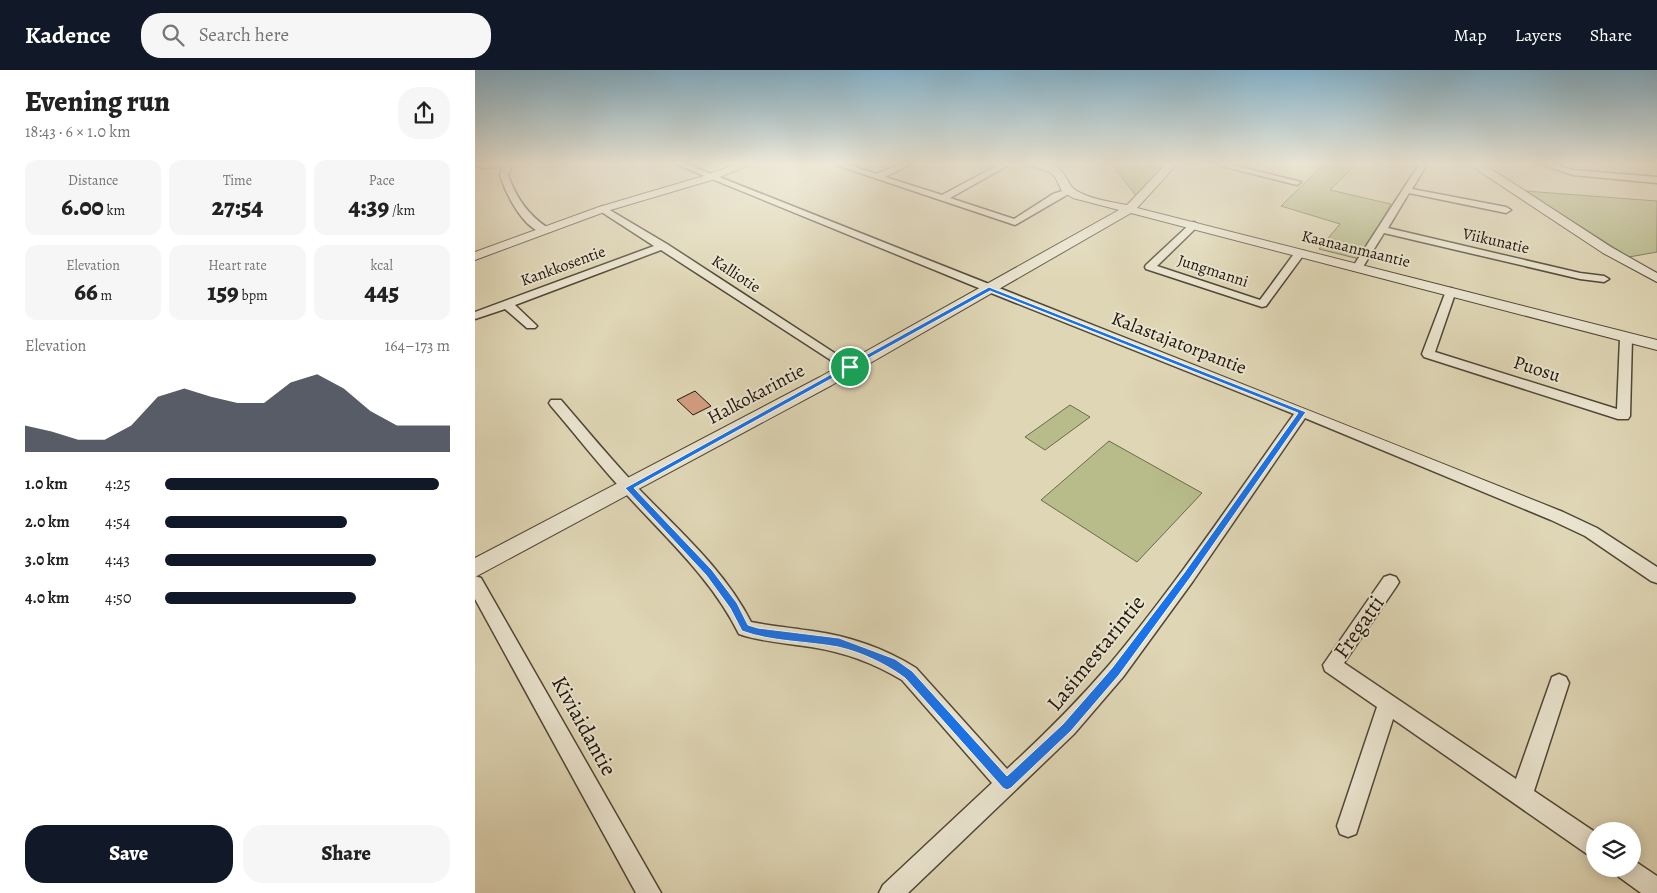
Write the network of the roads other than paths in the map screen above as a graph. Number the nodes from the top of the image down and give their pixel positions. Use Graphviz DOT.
graph roads {
  1 [pos="516,201"];
  2 [pos="629,201"];
  3 [pos="772,201"];
  4 [pos="954,201"];
  5 [pos="1047,201"];
  6 [pos="1102,201"];
  7 [pos="1137,201"];
  8 [pos="1399,201"];
  9 [pos="1463,201"];
  10 [pos="1533,201"];
  11 [pos="603,209"];
  12 [pos="1130,209"];
  13 [pos="1506,210"];
  14 [pos="1194,225"];
  15 [pos="1381,229"];
  16 [pos="545,230"];
  17 [pos="663,246"];
  18 [pos="1300,253"];
  19 [pos="475,256"];
  20 [pos="1357,268"];
  21 [pos="1657,278"];
  22 [pos="1604,279"];
  23 [pos="989,289"];
  24 [pos="1451,291"];
  25 [pos="507,304"];
  26 [pos="475,316"];
  27 [pos="531,326"];
  28 [pos="1626,338"];
  29 [pos="1657,345"];
  30 [pos="850,367"];
  31 [pos="555,403"];
  32 [pos="1302,412"];
  33 [pos="629,488"];
  34 [pos="475,568"];
  35 [pos="1657,576"];
  36 [pos="1390,582"];
  37 [pos="475,583"];
  38 [pos="1559,682"];
  39 [pos="1389,704"];
  40 [pos="1007,784"];
  41 [pos="1522,795"];
  42 [pos="1348,826"];
  43 [pos="1586,840"];
  44 [pos="1636,877"];
  45 [pos="1650,889"];
  46 [pos="649,893"];
  47 [pos="891,893"];
  1 -- 16 [label="street"];
  2 -- 11 [label="street"];
  3 -- 23 [label="street, Kalastajatorpantie"];
  4 -- 5 [label="street"];
  6 -- 12 [label="street, Kaanaanmaantie"];
  7 -- 12 [label="street, Halkokarintie"];
  8 -- 15 [label="street"];
  9 -- 13 [label="street"];
  10 -- 21 [label="street"];
  11 -- 16 [label="street"];
  11 -- 17 [label="street, Kalliotie"];
  12 -- 14 [label="street, Kaanaanmaantie"];
  12 -- 23 [label="street, Halkokarintie"];
  14 -- 18 [label="street, Kaanaanmaantie"];
  14 -- 18 [label="street, Jungmanni"];
  15 -- 20 [label="street"];
  15 -- 22 [label="street, Viikunatie"];
  16 -- 19 [label="street"];
  17 -- 25 [label="street, Kankkosentie"];
  17 -- 30 [label="street, Kalliotie"];
  18 -- 20 [label="street, Kaanaanmaantie"];
  20 -- 24 [label="street, Kaanaanmaantie"];
  23 -- 30 [label="street, Halkokarintie"];
  23 -- 32 [label="street, Kalastajatorpantie"];
  24 -- 28 [label="street, Kaanaanmaantie"];
  24 -- 28 [label="street, Puosu"];
  25 -- 26 [label="street, Kankkosentie"];
  25 -- 27 [label="street"];
  28 -- 29 [label="street, Kaanaanmaantie"];
  30 -- 33 [label="street, Halkokarintie"];
  31 -- 33 [label="street"];
  32 -- 35 [label="street, Kalastajatorpantie"];
  32 -- 40 [label="street, Lasimestarintie"];
  33 -- 34 [label="street, Halkokarintie"];
  33 -- 40 [label="street"];
  36 -- 39 [label="street, Fregatti"];
  37 -- 46 [label="street, Kiviaidantie"];
  38 -- 41 [label="street"];
  39 -- 41 [label="street, Fregatti"];
  39 -- 42 [label="street"];
  40 -- 47 [label="street, Lasimestarintie"];
  41 -- 43 [label="street, Fregatti"];
  44 -- 45 [label="street"];
}
